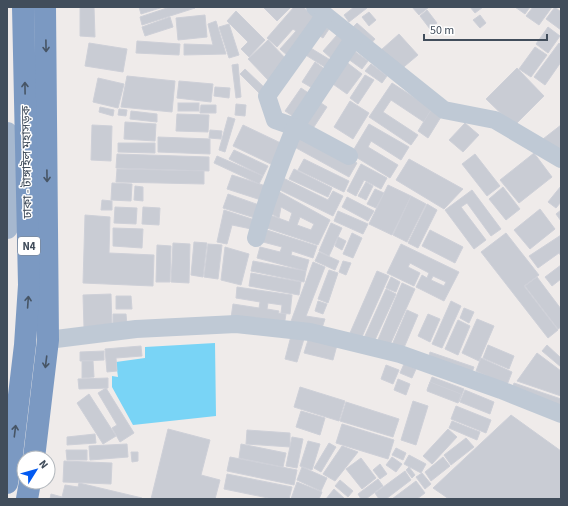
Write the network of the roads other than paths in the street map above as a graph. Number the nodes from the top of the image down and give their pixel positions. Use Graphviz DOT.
graph roads {
  1 [pos="23,7"];
  2 [pos="45,7"];
  3 [pos="320,11"];
  4 [pos="354,38"];
  5 [pos="295,127"];
  6 [pos="7,133"];
  7 [pos="349,156"];
  8 [pos="561,159"];
  9 [pos="14,170"];
  10 [pos="7,228"];
  11 [pos="256,238"];
  12 [pos="48,340"];
  13 [pos="561,414"];
  14 [pos="35,450"];
  15 [pos="7,484"];
  9 -- 1 [label="highway, ঢাকা - টাঙ্গাইল মহাসড়ক / N4, one-way"];
  2 -- 12 [label="highway, ঢাকা - টাঙ্গাইল মহাসড়ক / N4, one-way"];
  3 -- 4 [label="street"];
  3 -- 5 [label="street"];
  4 -- 5 [label="street"];
  4 -- 8 [label="street"];
  5 -- 7 [label="street"];
  5 -- 11 [label="street"];
  6 -- 9 [label="main road"];
  9 -- 10 [label="main road"];
  15 -- 9 [label="highway, ঢাকা - টাঙ্গাইল মহাসড়ক / N4, one-way"];
  12 -- 13 [label="street"];
  12 -- 14 [label="highway, ঢাকা - টাঙ্গাইল মহাসড়ক / N4, one-way"];
}
